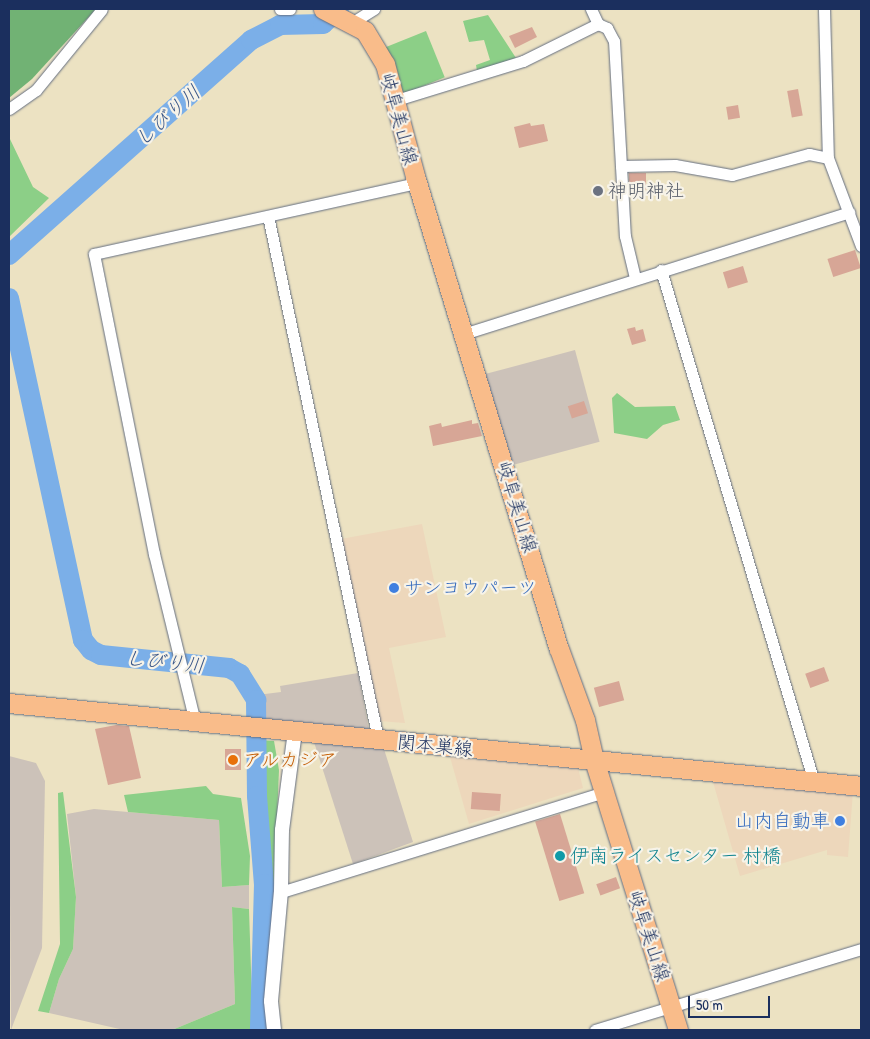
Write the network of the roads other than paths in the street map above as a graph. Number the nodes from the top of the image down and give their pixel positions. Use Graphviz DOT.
graph roads {
  1 [pos="102,9"];
  2 [pos="280,9"];
  3 [pos="290,9"];
  4 [pos="323,9"];
  5 [pos="374,9"];
  6 [pos="590,9"];
  7 [pos="824,9"];
  8 [pos="353,22"];
  9 [pos="598,24"];
  10 [pos="393,100"];
  11 [pos="9,109"];
  12 [pos="828,158"];
  13 [pos="621,166"];
  14 [pos="417,183"];
  15 [pos="849,212"];
  16 [pos="268,216"];
  17 [pos="861,246"];
  18 [pos="661,270"];
  19 [pos="635,278"];
  20 [pos="463,334"];
  21 [pos="9,703"];
  22 [pos="195,722"];
  23 [pos="295,731"];
  24 [pos="378,739"];
  25 [pos="594,760"];
  26 [pos="814,782"];
  27 [pos="861,786"];
  28 [pos="604,792"];
  29 [pos="281,892"];
  30 [pos="861,949"];
  31 [pos="671,1007"];
  32 [pos="274,1030"];
  33 [pos="595,1030"];
  34 [pos="678,1030"];
  1 -- 11 [label="street"];
  2 -- 3 [label="street"];
  4 -- 8 [label="main road, 岐阜美山線"];
  5 -- 8 [label="street"];
  6 -- 9 [label="street"];
  7 -- 12 [label="street"];
  8 -- 10 [label="main road, 岐阜美山線"];
  9 -- 10 [label="street"];
  9 -- 13 [label="street"];
  10 -- 14 [label="main road, 岐阜美山線"];
  12 -- 13 [label="street"];
  12 -- 15 [label="street"];
  13 -- 19 [label="street"];
  14 -- 16 [label="street"];
  14 -- 20 [label="main road, 岐阜美山線"];
  15 -- 17 [label="street"];
  15 -- 18 [label="street"];
  16 -- 22 [label="street"];
  16 -- 24 [label="street"];
  18 -- 19 [label="street"];
  18 -- 26 [label="street"];
  19 -- 20 [label="street"];
  20 -- 25 [label="main road, 岐阜美山線"];
  21 -- 22 [label="main road, 関本巣線"];
  22 -- 23 [label="main road, 関本巣線"];
  23 -- 24 [label="main road, 関本巣線"];
  23 -- 29 [label="street"];
  24 -- 25 [label="main road, 関本巣線"];
  25 -- 26 [label="main road, 関本巣線"];
  25 -- 28 [label="main road, 岐阜美山線"];
  26 -- 27 [label="main road, 関本巣線"];
  28 -- 29 [label="street"];
  28 -- 31 [label="main road, 岐阜美山線"];
  29 -- 32 [label="street"];
  30 -- 31 [label="street"];
  31 -- 33 [label="street"];
  31 -- 34 [label="main road, 岐阜美山線"];
}
